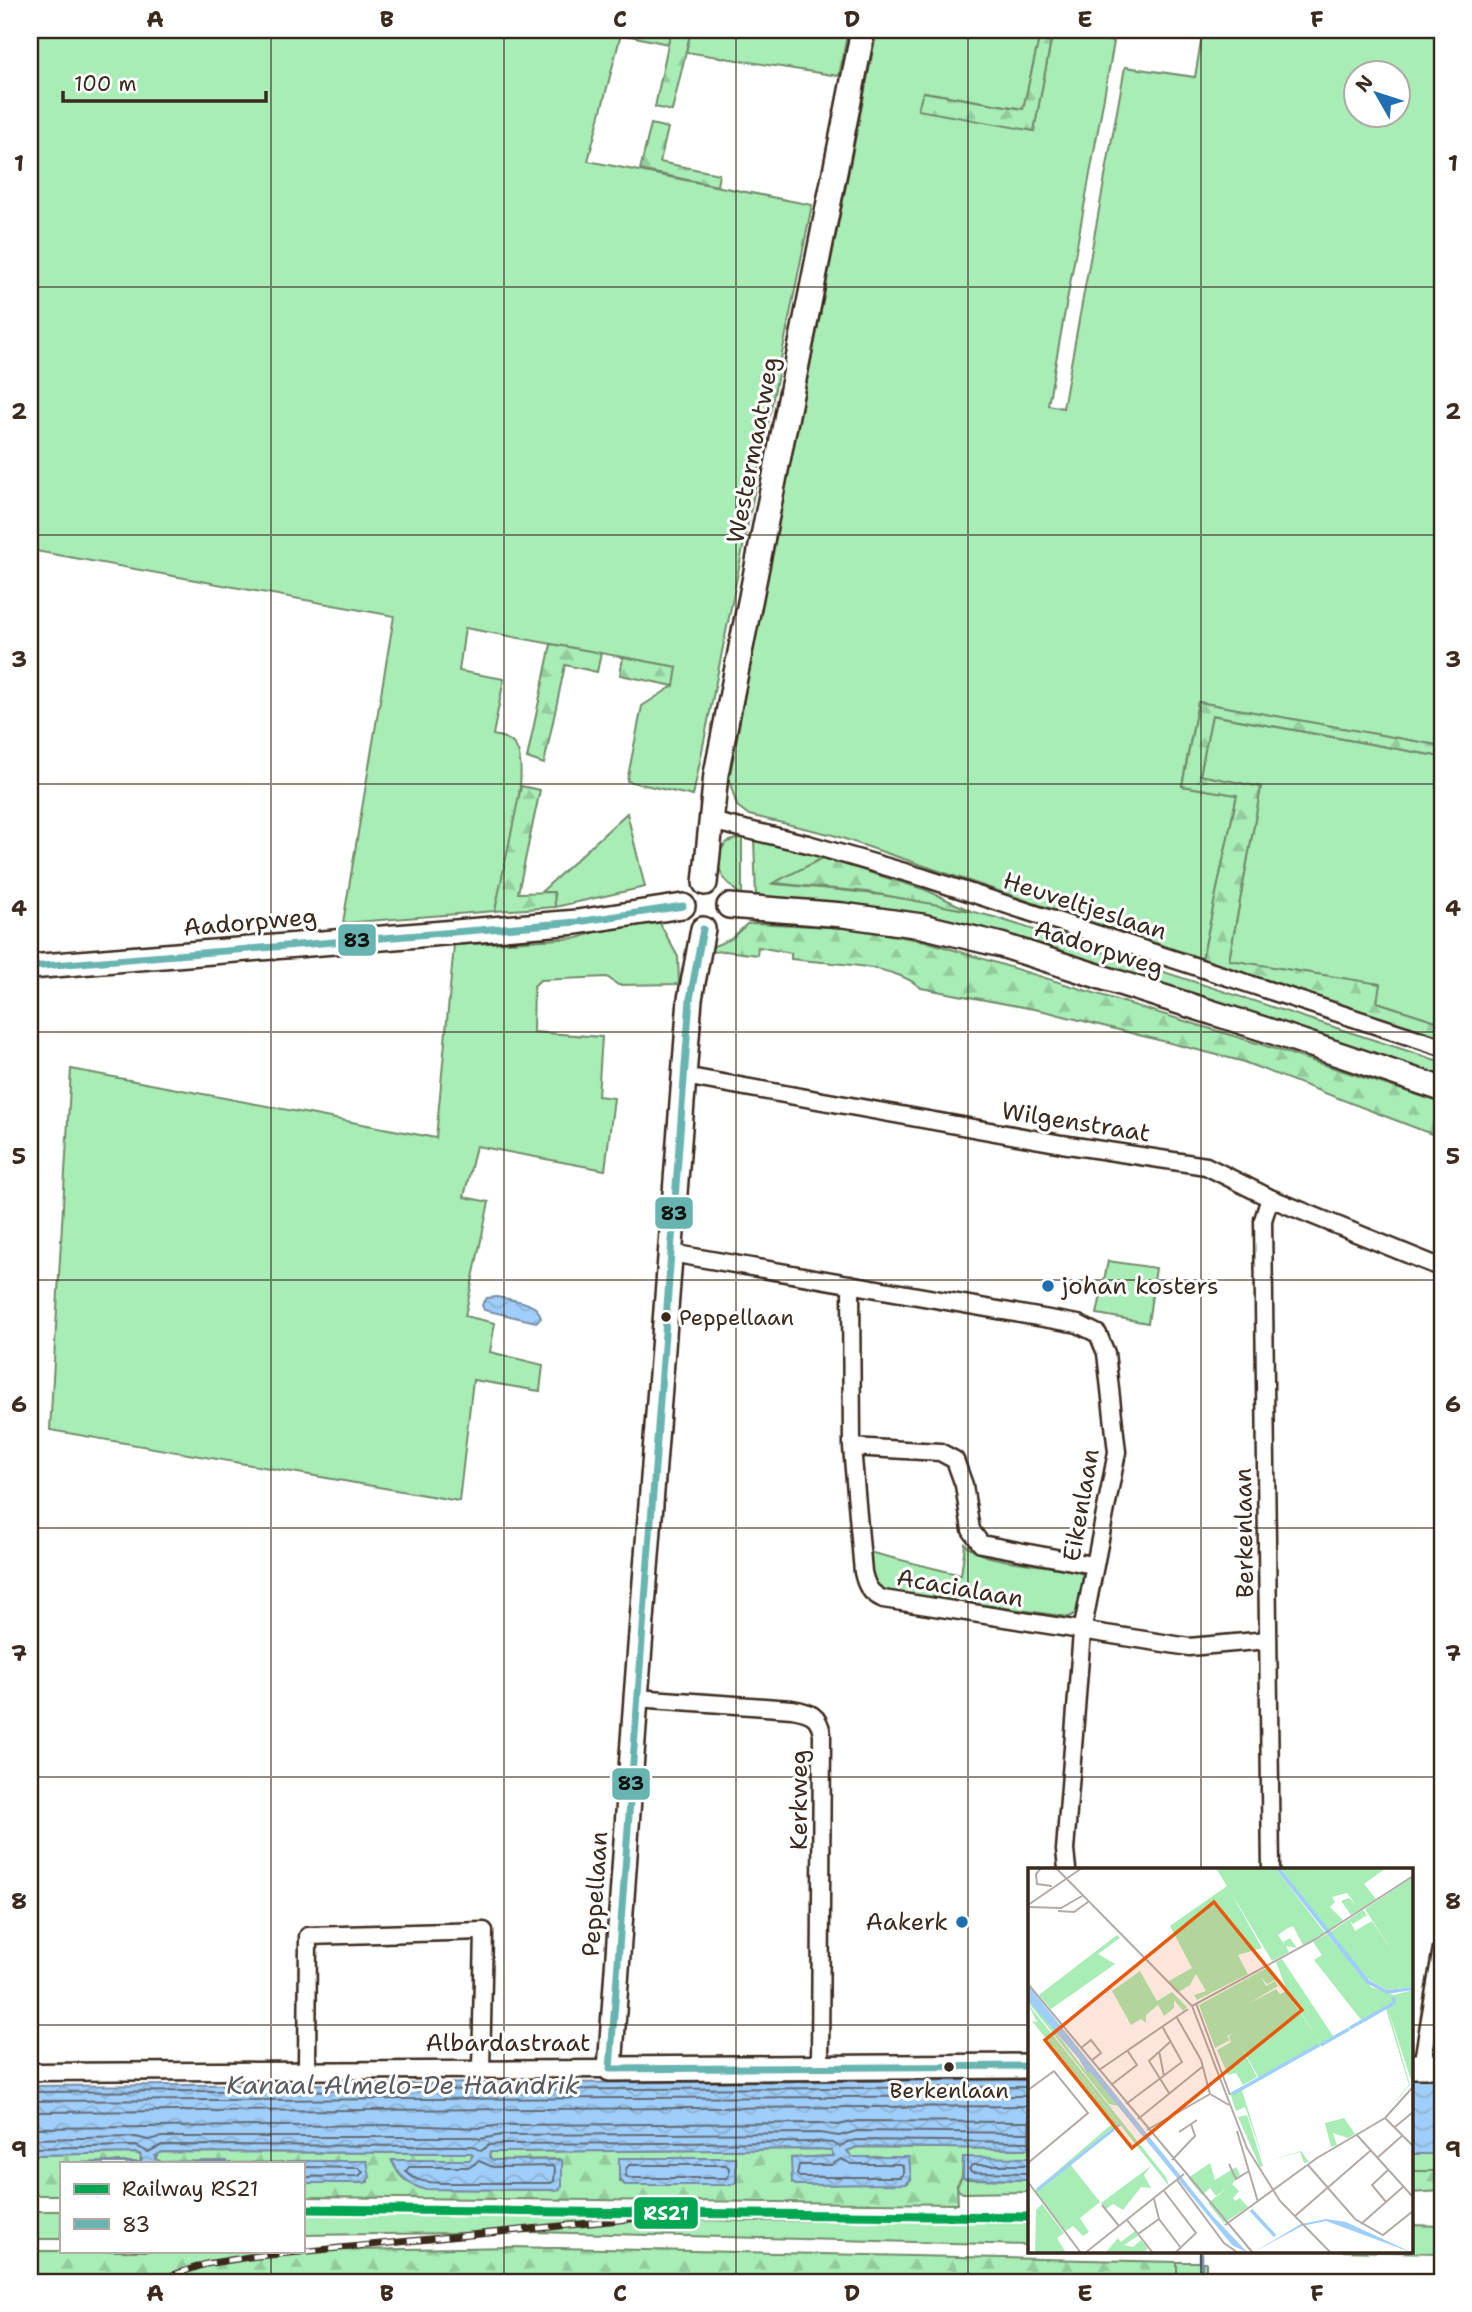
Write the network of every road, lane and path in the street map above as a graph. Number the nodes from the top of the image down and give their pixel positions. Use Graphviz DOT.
graph roads {
  1 [pos="863,30"];
  2 [pos="710,821"];
  3 [pos="705,883"];
  4 [pos="682,906"];
  5 [pos="729,906"];
  6 [pos="703,929"];
  7 [pos="30,967"];
  8 [pos="1442,1047"];
  9 [pos="684,1076"];
  10 [pos="1442,1089"];
  11 [pos="1270,1198"];
  12 [pos="671,1253"];
  13 [pos="1442,1268"];
  14 [pos="850,1284"];
  15 [pos="852,1447"];
  16 [pos="1093,1565"];
  17 [pos="1082,1632"];
  18 [pos="1268,1640"];
  19 [pos="636,1698"];
  20 [pos="1067,1868"];
  21 [pos="1271,1868"];
  22 [pos="1442,1948"];
  23 [pos="1419,2038"];
  24 [pos="1028,2066"];
  25 [pos="1425,2066"];
  26 [pos="820,2067"];
  27 [pos="610,2069"];
  28 [pos="307,2070"];
  29 [pos="481,2070"];
  30 [pos="30,2072"];
  1 -- 2 [label="street, Westermaatweg"];
  2 -- 3 [label="street, Westermaatweg"];
  2 -- 8 [label="street, Heuveltjeslaan"];
  3 -- 4 [label="street"];
  3 -- 5 [label="street"];
  4 -- 6 [label="street"];
  4 -- 7 [label="street, Aadorpweg"];
  5 -- 6 [label="street"];
  5 -- 10 [label="street, Aadorpweg"];
  6 -- 9 [label="street, Peppellaan"];
  9 -- 11 [label="street, Wilgenstraat"];
  9 -- 12 [label="street, Peppellaan"];
  11 -- 13 [label="street, Wilgenstraat"];
  11 -- 18 [label="street, Berkenlaan"];
  12 -- 14 [label="street, Eikenlaan"];
  12 -- 19 [label="street, Peppellaan"];
  14 -- 15 [label="street, Acacialaan"];
  14 -- 16 [label="street, Eikenlaan"];
  15 -- 16 [label="street"];
  15 -- 17 [label="street, Acacialaan"];
  16 -- 17 [label="street, Eikenlaan"];
  17 -- 18 [label="street, Acacialaan"];
  17 -- 20 [label="street, Eikenlaan"];
  18 -- 21 [label="street, Berkenlaan"];
  19 -- 26 [label="street, Kerkweg"];
  19 -- 27 [label="street, Peppellaan"];
  22 -- 23 [label="street"];
  23 -- 25 [label="street"];
  24 -- 26 [label="street, Albardastraat"];
  26 -- 27 [label="street, Albardastraat"];
  27 -- 29 [label="street, Albardastraat"];
  28 -- 29 [label="street, Albardastraat"];
  28 -- 29 [label="street"];
  28 -- 30 [label="street, Albardastraat"];
}
